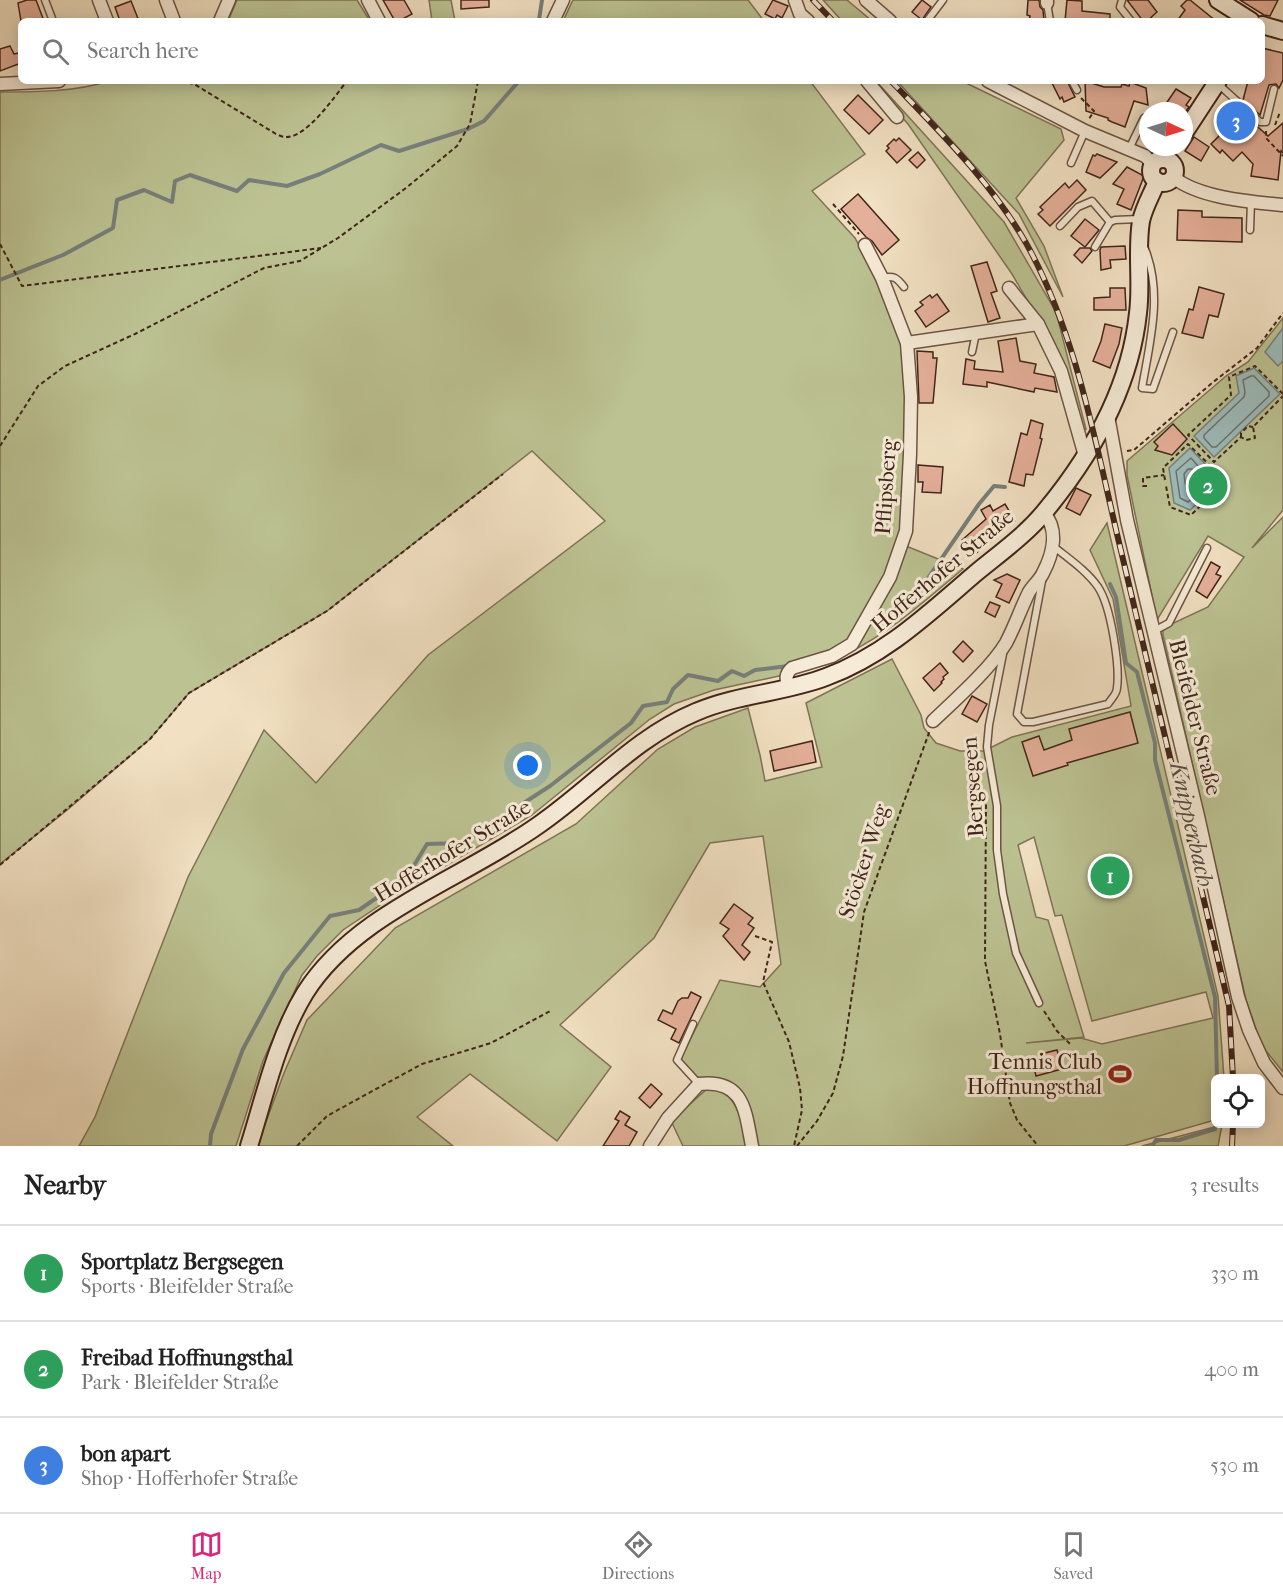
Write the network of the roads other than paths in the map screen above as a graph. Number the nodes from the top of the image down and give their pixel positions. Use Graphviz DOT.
graph roads {
  1 [pos="45,0"];
  2 [pos="99,0"];
  3 [pos="166,0"];
  4 [pos="229,0"];
  5 [pos="368,0"];
  6 [pos="564,0"];
  7 [pos="795,0"];
  8 [pos="866,0"];
  9 [pos="943,0"];
  10 [pos="1122,0"];
  11 [pos="1218,0"];
  12 [pos="1047,1"];
  13 [pos="52,18"];
  14 [pos="106,18"];
  15 [pos="173,18"];
  16 [pos="221,18"];
  17 [pos="377,18"];
  18 [pos="555,18"];
  19 [pos="805,18"];
  20 [pos="887,18"];
  21 [pos="929,18"];
  22 [pos="1050,18"];
  23 [pos="1129,18"];
  24 [pos="1246,18"];
  25 [pos="1265,26"];
  26 [pos="1283,31"];
  27 [pos="18,83"];
  28 [pos="0,84"];
  29 [pos="870,84"];
  30 [pos="994,84"];
  31 [pos="1074,84"];
  32 [pos="1216,84"];
  33 [pos="1219,84"];
  34 [pos="1274,89"];
  35 [pos="1077,90"];
  36 [pos="897,117"];
  37 [pos="1193,119"];
  38 [pos="1139,128"];
  39 [pos="1085,131"];
  40 [pos="1129,149"];
  41 [pos="1071,163"];
  42 [pos="1165,166"];
  43 [pos="1251,201"];
  44 [pos="1283,204"];
  45 [pos="1141,219"];
  46 [pos="1110,222"];
  47 [pos="1060,226"];
  48 [pos="1250,230"];
  49 [pos="1140,237"];
  50 [pos="865,245"];
  51 [pos="1095,247"];
  52 [pos="882,278"];
  53 [pos="904,287"];
  54 [pos="1009,288"];
  55 [pos="1038,324"];
  56 [pos="1173,332"];
  57 [pos="976,333"];
  58 [pos="907,343"];
  59 [pos="972,352"];
  60 [pos="1108,416"];
  61 [pos="1085,456"];
  62 [pos="1044,513"];
  63 [pos="1053,546"];
  64 [pos="1207,548"];
  65 [pos="1043,574"];
  66 [pos="1153,631"];
  67 [pos="1005,644"];
  68 [pos="788,687"];
  69 [pos="933,721"];
  70 [pos="1039,1003"];
  71 [pos="693,1024"];
  72 [pos="699,1084"];
  73 [pos="1283,1088"];
  74 [pos="249,1146"];
  75 [pos="650,1146"];
  76 [pos="752,1146"];
  1 -- 13 [label="lane"];
  2 -- 14 [label="street"];
  3 -- 15 [label="street"];
  4 -- 16 [label="street"];
  5 -- 17 [label="street"];
  6 -- 18 [label="street"];
  7 -- 19 [label="street"];
  8 -- 20 [label="street"];
  9 -- 21 [label="lane"];
  10 -- 23 [label="lane"];
  11 -- 24 [label="street"];
  12 -- 22 [label="lane"];
  25 -- 26 [label="street"];
  27 -- 28 [label="street"];
  29 -- 36 [label="street"];
  30 -- 39 [label="street"];
  31 -- 35 [label="lane"];
  32 -- 37 [label="street"];
  33 -- 34 [label="lane"];
  38 -- 40 [label="lane"];
  39 -- 40 [label="street"];
  39 -- 41 [label="lane"];
  40 -- 42 [label="street"];
  42 -- 43 [label="street"];
  42 -- 45 [label="street, Hofferhofer Straße"];
  43 -- 44 [label="street"];
  43 -- 48 [label="lane"];
  45 -- 46 [label="lane"];
  45 -- 49 [label="street, Hofferhofer Straße"];
  46 -- 47 [label="lane"];
  46 -- 51 [label="lane"];
  49 -- 56 [label="lane"];
  49 -- 60 [label="street, Hofferhofer Straße"];
  50 -- 52 [label="street, Pflipsberg"];
  52 -- 53 [label="lane"];
  52 -- 58 [label="street, Pflipsberg"];
  54 -- 55 [label="street"];
  55 -- 57 [label="street"];
  55 -- 61 [label="street"];
  57 -- 58 [label="street"];
  57 -- 59 [label="lane"];
  58 -- 68 [label="street, Pflipsberg"];
  60 -- 61 [label="street, Hofferhofer Straße"];
  60 -- 66 [label="street, Bleifelder Straße"];
  61 -- 62 [label="street, Hofferhofer Straße"];
  62 -- 63 [label="street, Bergsegen"];
  62 -- 68 [label="street, Hofferhofer Straße"];
  63 -- 65 [label="street, Bergsegen"];
  63 -- 65 [label="lane, Bergsegen"];
  64 -- 66 [label="lane"];
  65 -- 67 [label="street, Bergsegen"];
  66 -- 73 [label="street, Bleifelder Straße"];
  67 -- 69 [label="street"];
  67 -- 70 [label="lane, Bergsegen"];
  68 -- 74 [label="street, Hofferhofer Straße"];
  71 -- 72 [label="lane"];
  72 -- 75 [label="street"];
  72 -- 76 [label="street"];
}
